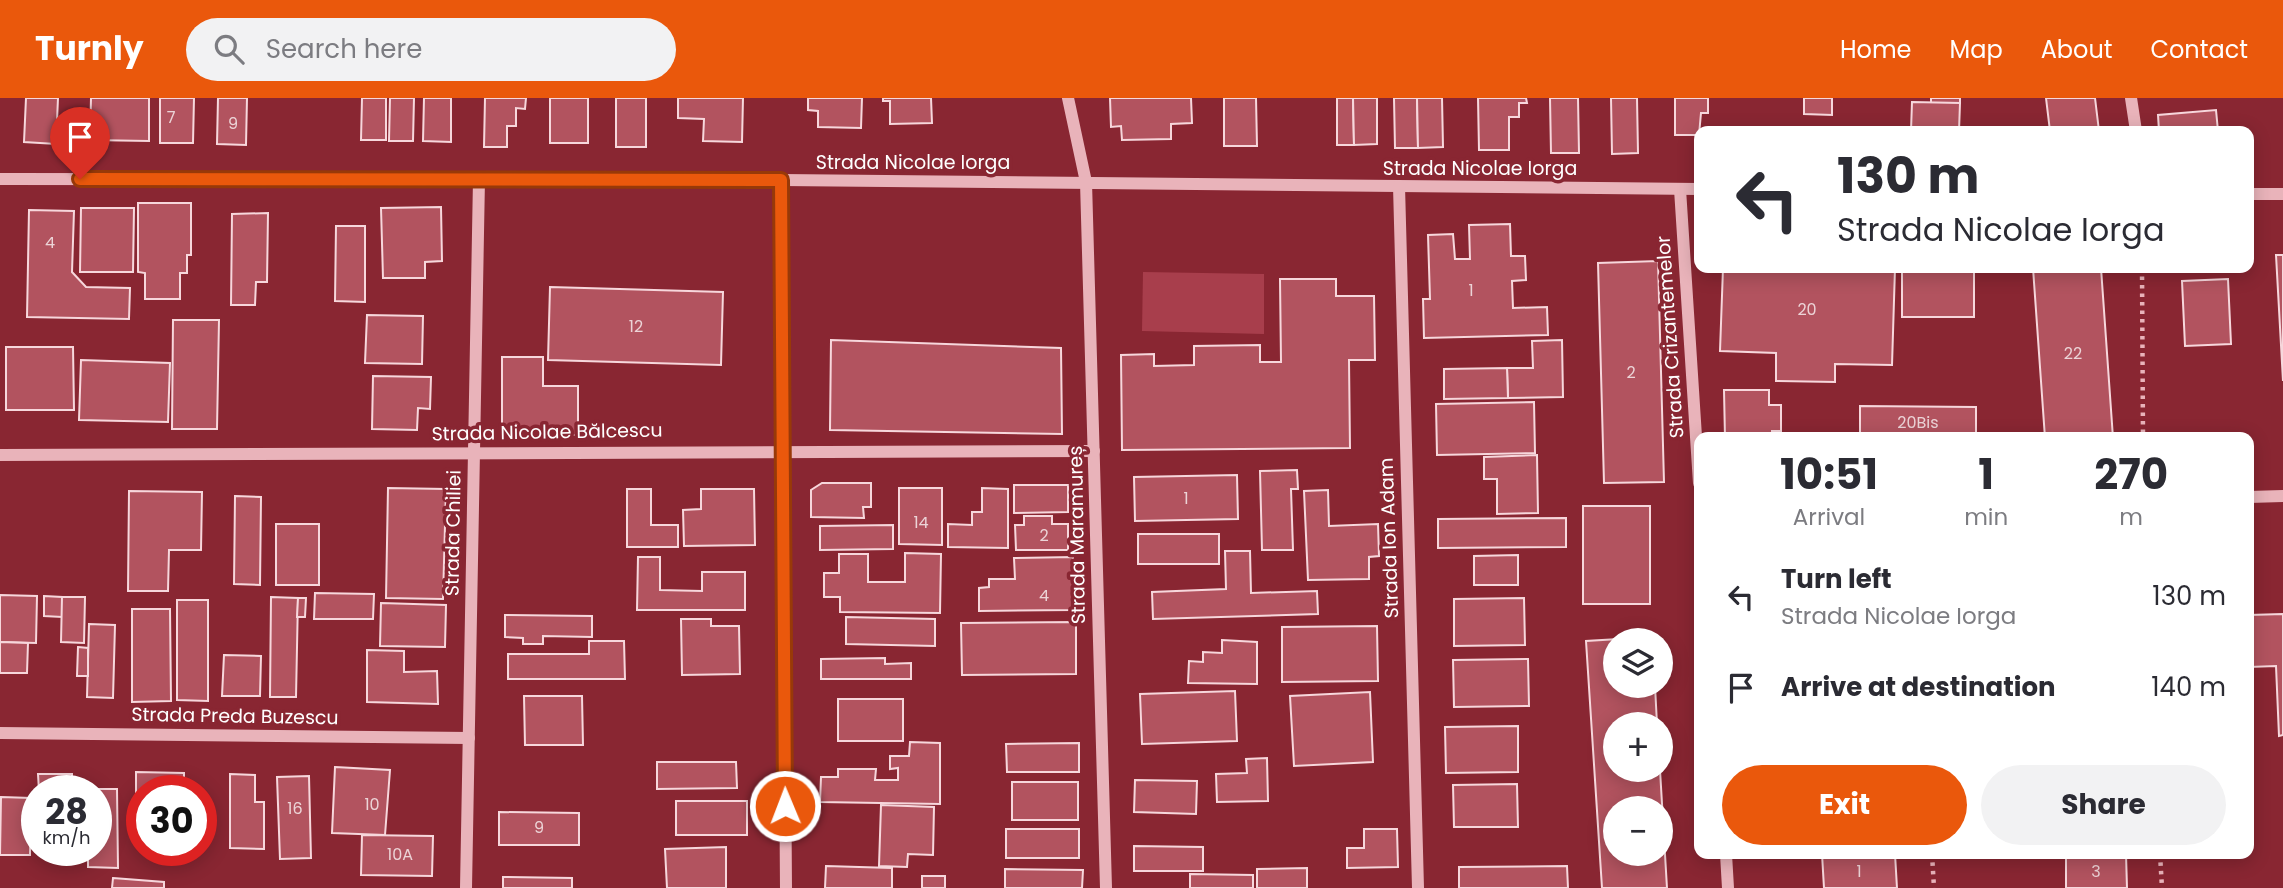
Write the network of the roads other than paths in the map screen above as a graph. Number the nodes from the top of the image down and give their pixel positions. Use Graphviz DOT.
graph roads {
  1 [pos="1068,98"];
  2 [pos="2131,98"];
  3 [pos="2135,126"];
  4 [pos="0,179"];
  5 [pos="480,179"];
  6 [pos="781,180"];
  7 [pos="1086,182"];
  8 [pos="1399,186"];
  9 [pos="1680,189"];
  10 [pos="1694,189"];
  11 [pos="2254,194"];
  12 [pos="2283,194"];
  13 [pos="1696,432"];
  14 [pos="782,450"];
  15 [pos="1094,451"];
  16 [pos="474,452"];
  17 [pos="0,455"];
  18 [pos="2283,496"];
  19 [pos="2254,497"];
  20 [pos="0,733"];
  21 [pos="469,738"];
  22 [pos="1726,859"];
  23 [pos="466,888"];
  24 [pos="786,888"];
  25 [pos="1105,888"];
  26 [pos="1418,888"];
  27 [pos="1728,888"];
  1 -- 7 [label="street, Strada Maramureș"];
  2 -- 3 [label="street"];
  4 -- 5 [label="street, Strada Nicolae Iorga"];
  5 -- 6 [label="street, Strada Nicolae Iorga"];
  5 -- 16 [label="street, Strada Chiliei"];
  6 -- 7 [label="street, Strada Nicolae Iorga"];
  6 -- 14 [label="street"];
  7 -- 8 [label="street, Strada Nicolae Iorga"];
  7 -- 15 [label="street, Strada Maramureș"];
  8 -- 9 [label="street, Strada Nicolae Iorga"];
  8 -- 26 [label="street, Strada Ion Adam"];
  9 -- 10 [label="street, Strada Nicolae Iorga"];
  9 -- 13 [label="street, Strada Crizantemelor"];
  11 -- 12 [label="street"];
  14 -- 15 [label="street, Strada Nicolae Bălcescu"];
  14 -- 16 [label="street, Strada Nicolae Bălcescu"];
  14 -- 24 [label="street"];
  15 -- 25 [label="street, Strada Maramureș"];
  16 -- 17 [label="street, Strada Nicolae Bălcescu"];
  16 -- 21 [label="street, Strada Chiliei"];
  18 -- 19 [label="street"];
  20 -- 21 [label="street, Strada Preda Buzescu"];
  21 -- 23 [label="street, Strada Chiliei"];
  22 -- 27 [label="street"];
}
